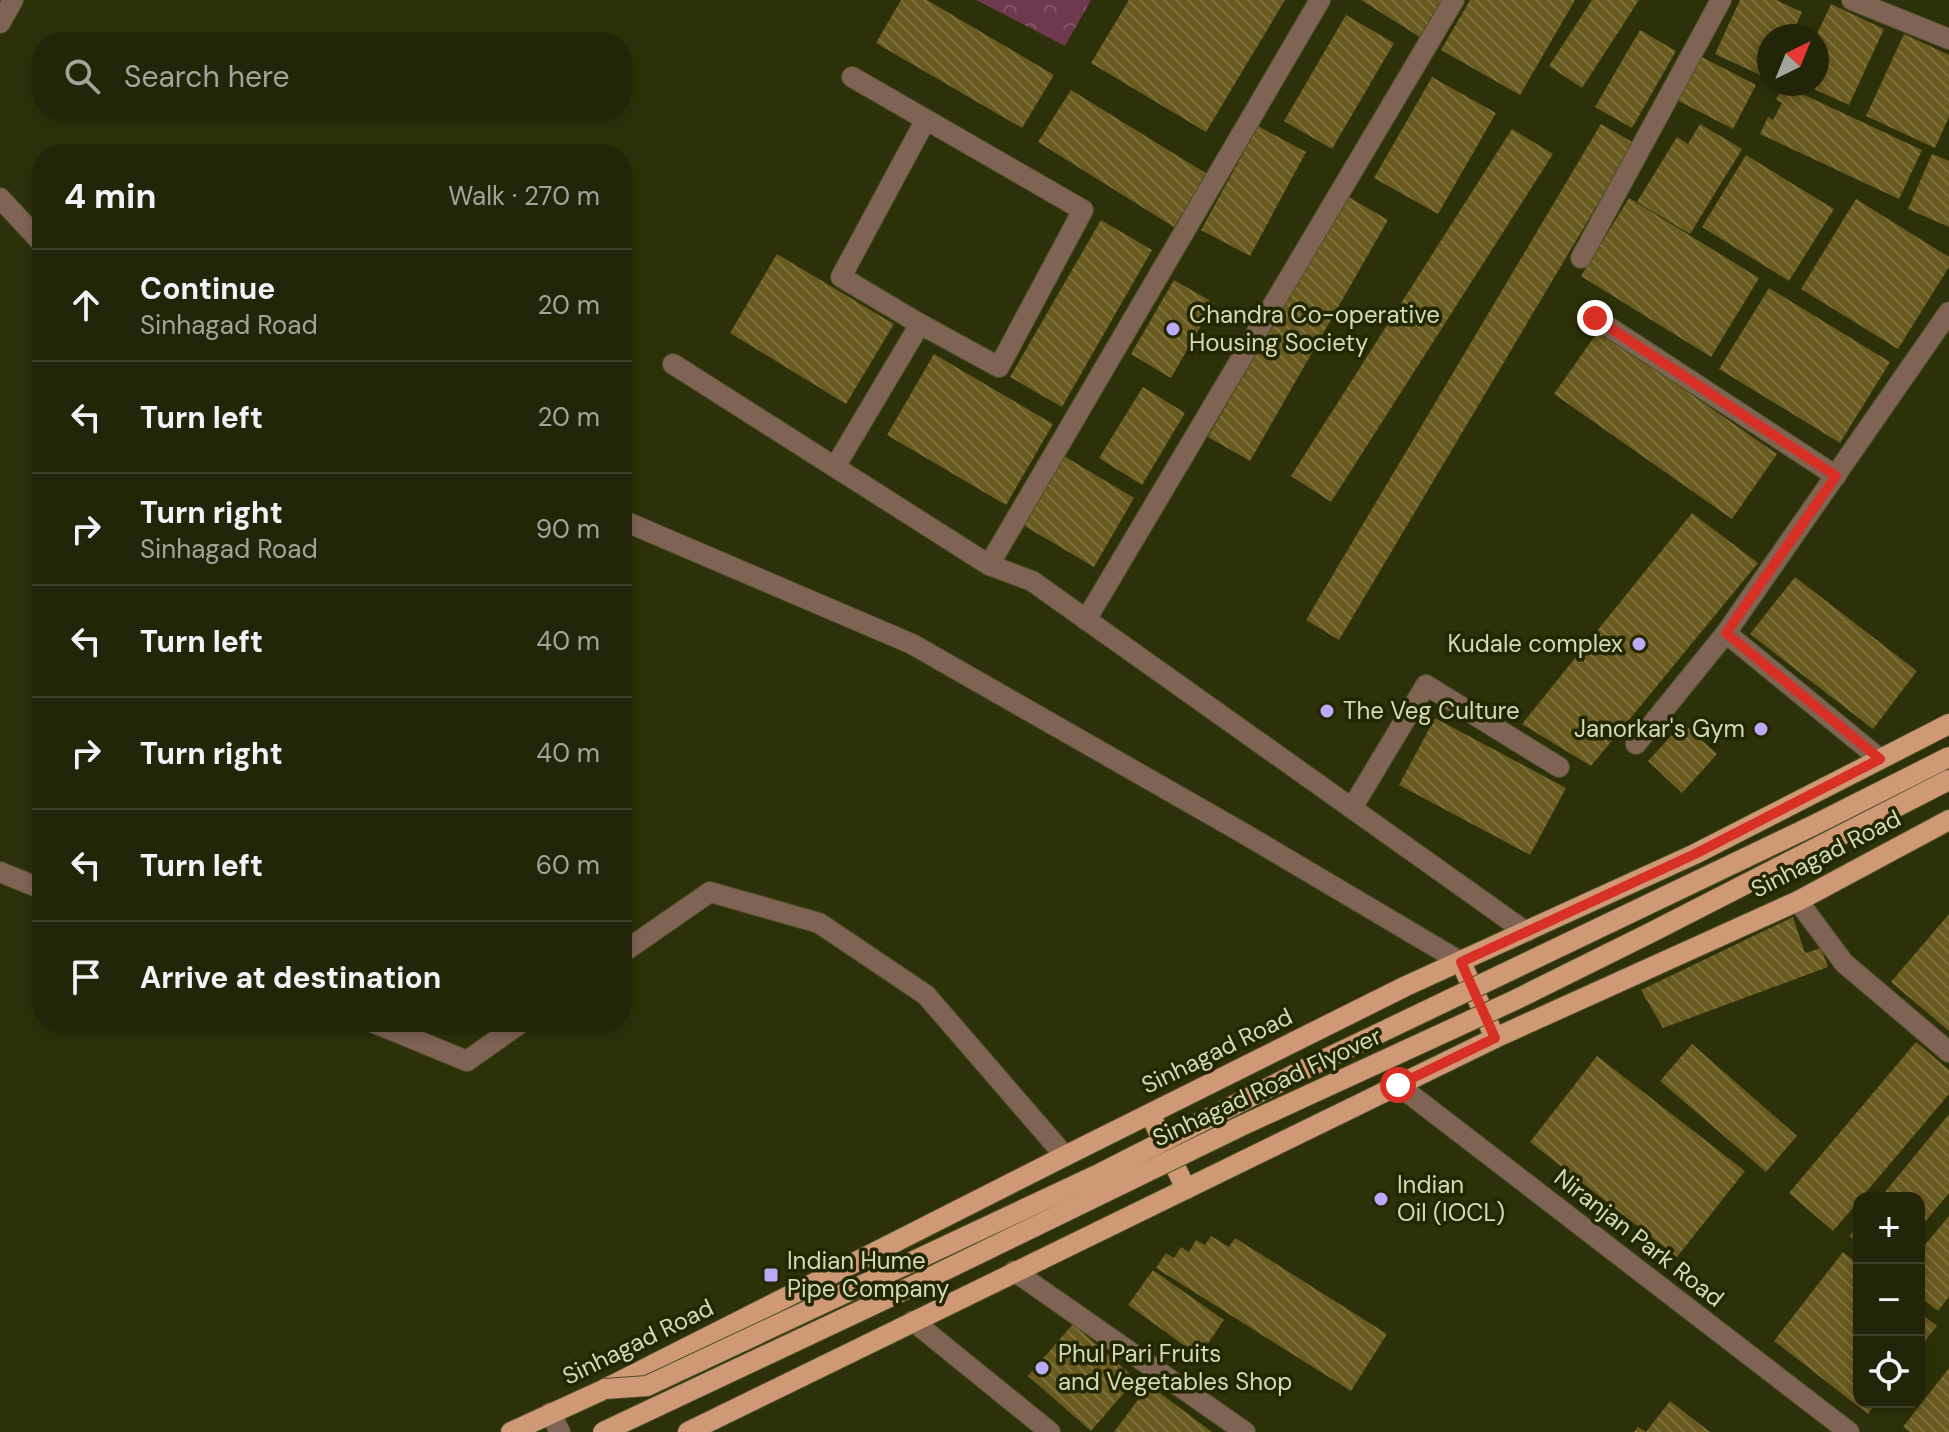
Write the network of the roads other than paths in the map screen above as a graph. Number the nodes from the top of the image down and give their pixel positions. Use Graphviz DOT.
graph roads {
  1 [pos="13,0"];
  2 [pos="1320,0"];
  3 [pos="1454,0"];
  4 [pos="1721,0"];
  5 [pos="1852,0"];
  6 [pos="0,23"];
  7 [pos="1949,39"];
  8 [pos="852,77"];
  9 [pos="925,121"];
  10 [pos="0,198"];
  11 [pos="32,232"];
  12 [pos="1581,258"];
  13 [pos="1949,312"];
  14 [pos="1595,318"];
  15 [pos="920,324"];
  16 [pos="673,364"];
  17 [pos="835,467"];
  18 [pos="1836,476"];
  19 [pos="632,524"];
  20 [pos="989,565"];
  21 [pos="1086,620"];
  22 [pos="1726,633"];
  23 [pos="1949,724"];
  24 [pos="1636,744"];
  25 [pos="1949,757"];
  26 [pos="1880,759"];
  27 [pos="1559,767"];
  28 [pos="1949,780"];
  29 [pos="1352,808"];
  30 [pos="1949,820"];
  31 [pos="0,872"];
  32 [pos="32,885"];
  33 [pos="1798,901"];
  34 [pos="1526,932"];
  35 [pos="632,946"];
  36 [pos="1461,962"];
  37 [pos="396,1032"];
  38 [pos="508,1032"];
  39 [pos="1495,1038"];
  40 [pos="1949,1052"];
  41 [pos="1398,1085"];
  42 [pos="1150,1114"];
  43 [pos="1065,1156"];
  44 [pos="1186,1189"];
  45 [pos="1014,1271"];
  46 [pos="913,1321"];
  47 [pos="605,1389"];
  48 [pos="550,1413"];
  49 [pos="511,1432"];
  50 [pos="560,1432"];
  51 [pos="603,1432"];
  52 [pos="688,1432"];
  53 [pos="1050,1432"];
  54 [pos="1245,1432"];
  55 [pos="1849,1432"];
  1 -- 6 [label="street"];
  2 -- 20 [label="street"];
  3 -- 21 [label="street"];
  4 -- 12 [label="street"];
  5 -- 7 [label="street"];
  8 -- 9 [label="street"];
  9 -- 15 [label="street"];
  9 -- 15 [label="street"];
  10 -- 11 [label="street"];
  13 -- 18 [label="street"];
  14 -- 18 [label="street"];
  15 -- 17 [label="street"];
  16 -- 17 [label="street"];
  17 -- 20 [label="street"];
  18 -- 22 [label="street"];
  19 -- 36 [label="street"];
  20 -- 21 [label="street"];
  21 -- 29 [label="street"];
  22 -- 24 [label="street"];
  22 -- 26 [label="street"];
  23 -- 26 [label="main road, Sinhagad Road"];
  25 -- 47 [label="main road, Sinhagad Road Flyover, bridge"];
  26 -- 34 [label="main road, Sinhagad Road"];
  27 -- 29 [label="street"];
  28 -- 51 [label="main road, Sinhagad Road Flyover, bridge"];
  29 -- 34 [label="street"];
  30 -- 33 [label="main road, Sinhagad Road"];
  31 -- 32 [label="street"];
  33 -- 39 [label="main road, Sinhagad Road"];
  33 -- 40 [label="street"];
  34 -- 36 [label="main road, Sinhagad Road"];
  35 -- 43 [label="street"];
  36 -- 39 [label="main road"];
  36 -- 42 [label="main road, Sinhagad Road"];
  37 -- 38 [label="street"];
  39 -- 41 [label="main road, Sinhagad Road"];
  41 -- 44 [label="main road, Sinhagad Road"];
  41 -- 55 [label="street, Niranjan Park Road"];
  42 -- 43 [label="main road, Sinhagad Road"];
  42 -- 44 [label="main road"];
  43 -- 47 [label="main road, Sinhagad Road"];
  44 -- 45 [label="main road, Sinhagad Road"];
  45 -- 46 [label="main road, Sinhagad Road"];
  45 -- 54 [label="street"];
  46 -- 52 [label="main road, Sinhagad Road"];
  46 -- 53 [label="street"];
  47 -- 48 [label="main road, Sinhagad Road"];
  48 -- 49 [label="main road, Sinhagad Road"];
  48 -- 50 [label="street"];
}
